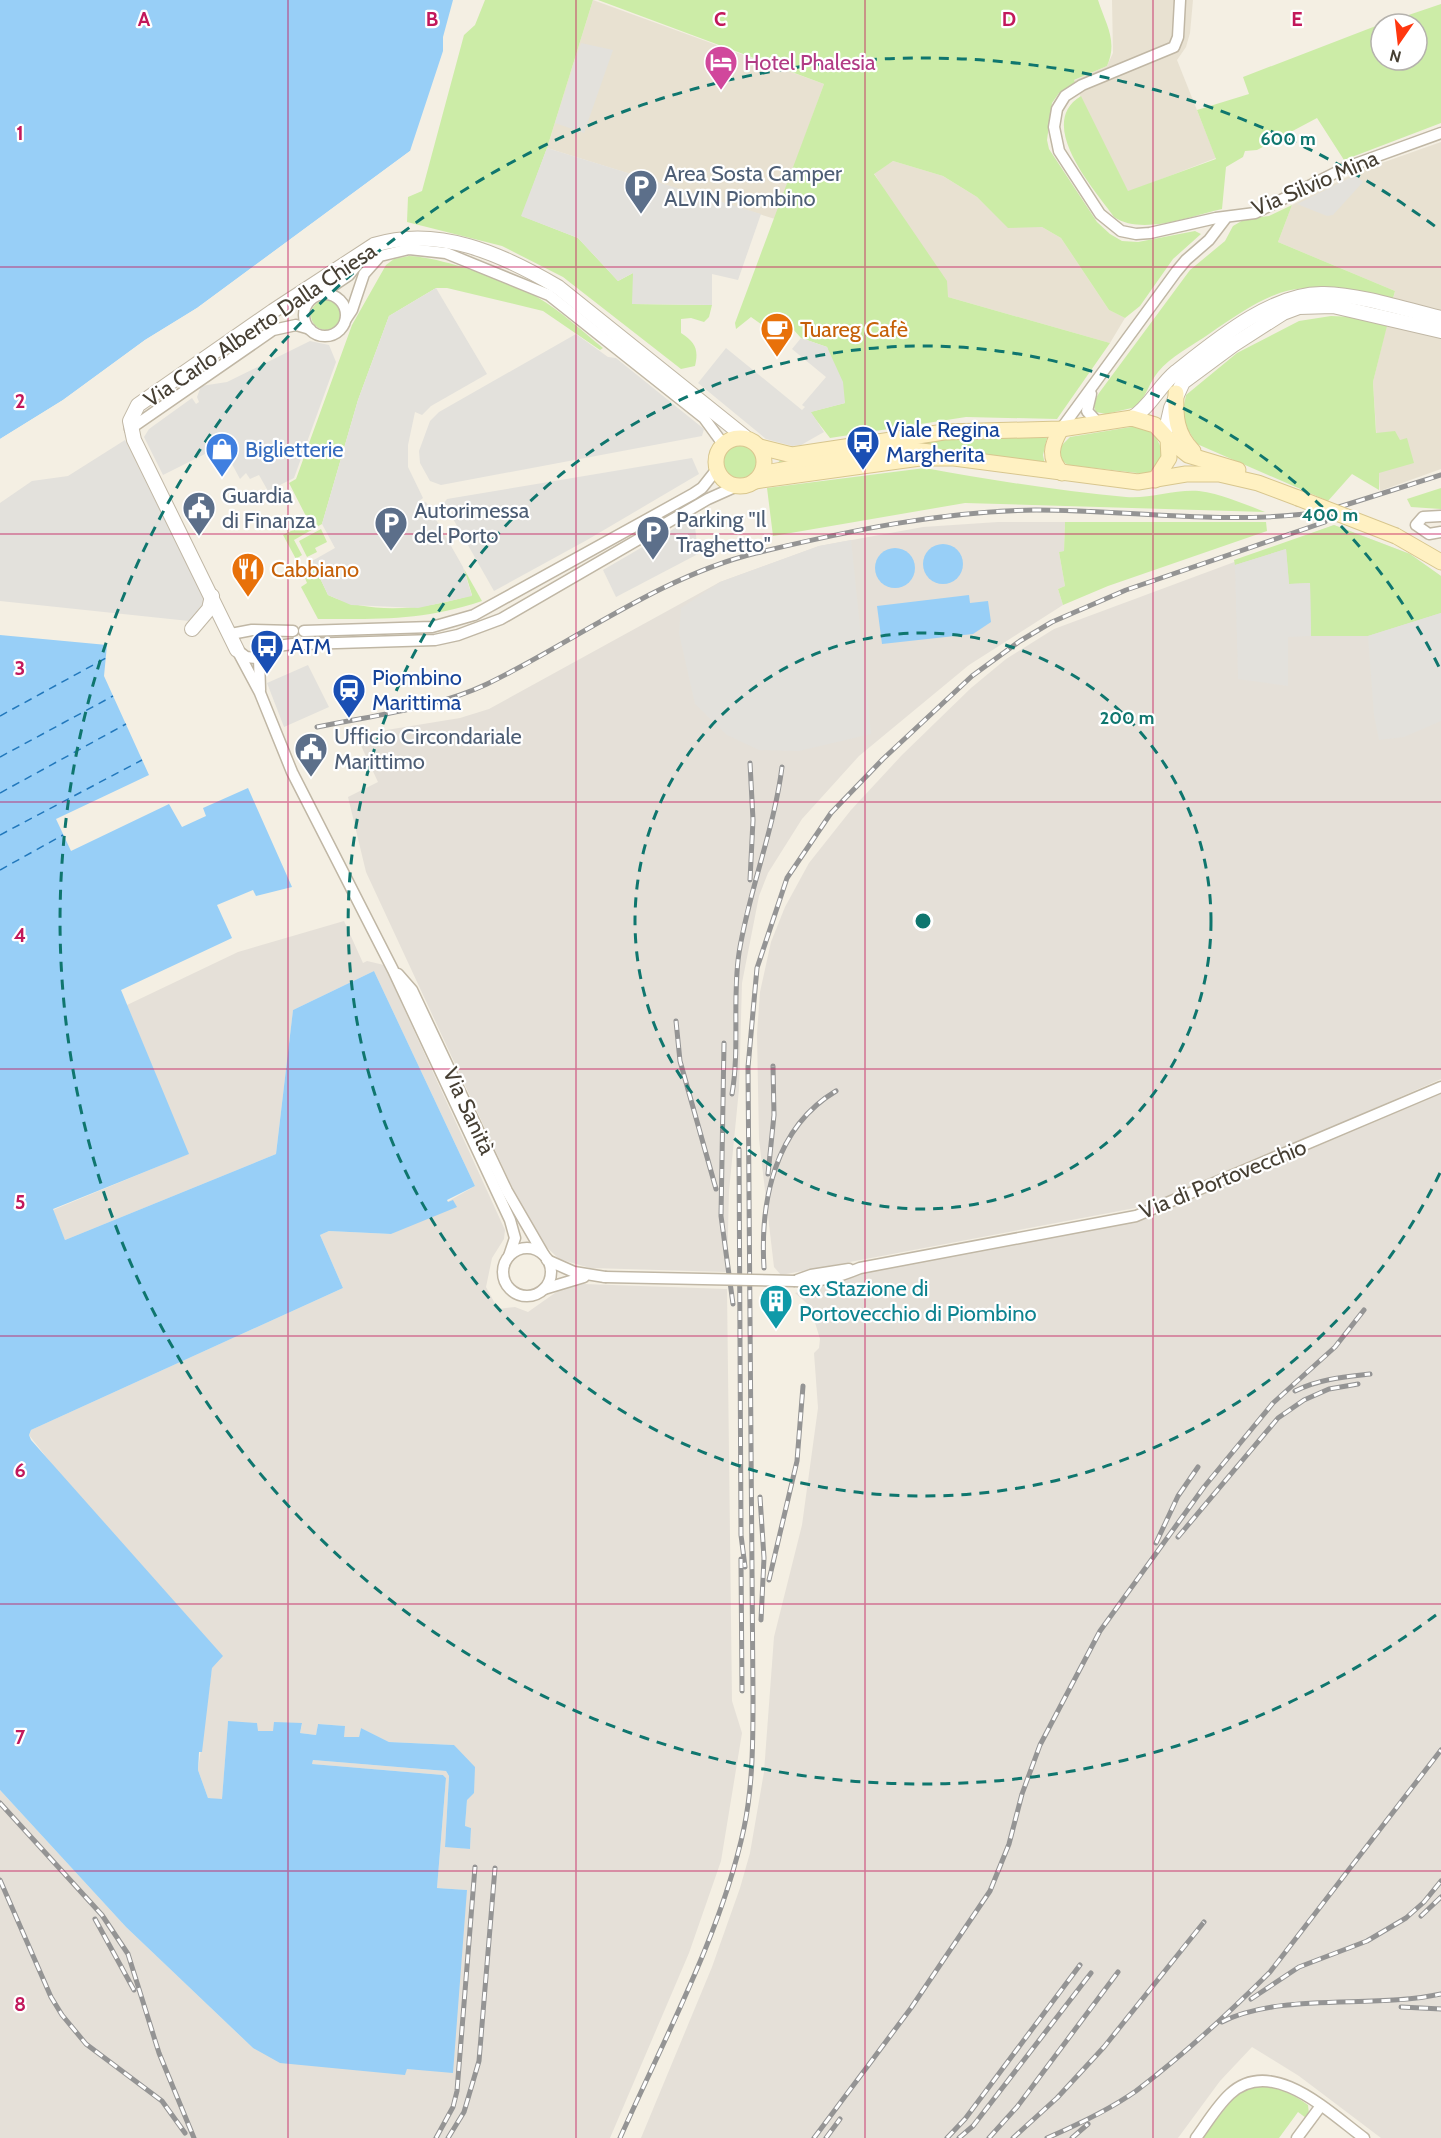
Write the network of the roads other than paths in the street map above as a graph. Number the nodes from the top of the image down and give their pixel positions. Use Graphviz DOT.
graph roads {
  1 [pos="1180,0"];
  2 [pos="1441,133"];
  3 [pos="1225,219"];
  4 [pos="321,292"];
  5 [pos="1441,318"];
  6 [pos="346,319"];
  7 [pos="310,329"];
  8 [pos="1441,331"];
  9 [pos="1092,391"];
  10 [pos="1176,393"];
  11 [pos="1132,418"];
  12 [pos="1100,424"];
  13 [pos="130,429"];
  14 [pos="1062,429"];
  15 [pos="1166,436"];
  16 [pos="745,437"];
  17 [pos="723,444"];
  18 [pos="760,447"];
  19 [pos="1215,462"];
  20 [pos="717,469"];
  21 [pos="1062,473"];
  22 [pos="758,478"];
  23 [pos="1155,480"];
  24 [pos="1258,483"];
  25 [pos="738,486"];
  26 [pos="1441,516"];
  27 [pos="1441,532"];
  28 [pos="1441,562"];
  29 [pos="212,596"];
  30 [pos="192,629"];
  31 [pos="263,632"];
  32 [pos="231,634"];
  33 [pos="269,649"];
  34 [pos="237,650"];
  35 [pos="259,658"];
  36 [pos="261,693"];
  37 [pos="393,970"];
  38 [pos="1441,1087"];
  39 [pos="509,1256"];
  40 [pos="545,1257"];
  41 [pos="589,1276"];
  42 [pos="544,1289"];
  43 [pos="1320,2107"];
  44 [pos="1196,2138"];
  45 [pos="1297,2138"];
  46 [pos="1364,2138"];
  1 -- 3 [label="street, Via Silvio Mina"];
  2 -- 3 [label="street, Via Silvio Mina"];
  3 -- 9 [label="street"];
  4 -- 6 [label="street"];
  4 -- 7 [label="street"];
  4 -- 13 [label="street, Via Carlo Alberto Dalla Chiesa"];
  4 -- 16 [label="street, Via Carlo Alberto Dalla Chiesa"];
  5 -- 11 [label="street"];
  6 -- 7 [label="street"];
  6 -- 17 [label="street"];
  7 -- 13 [label="street"];
  8 -- 10 [label="street"];
  9 -- 12 [label="street"];
  9 -- 14 [label="street"];
  10 -- 15 [label="street"];
  10 -- 19 [label="main road"];
  11 -- 12 [label="main road"];
  11 -- 15 [label="main road"];
  12 -- 14 [label="main road"];
  13 -- 29 [label="street, Via Carlo Alberto Dalla Chiesa"];
  14 -- 18 [label="main road"];
  14 -- 21 [label="main road"];
  15 -- 19 [label="main road"];
  15 -- 23 [label="main road"];
  16 -- 17 [label="main road"];
  16 -- 18 [label="main road"];
  17 -- 20 [label="main road"];
  18 -- 22 [label="main road"];
  19 -- 24 [label="main road"];
  20 -- 25 [label="main road"];
  20 -- 31 [label="street"];
  21 -- 22 [label="main road"];
  21 -- 23 [label="main road"];
  22 -- 25 [label="main road"];
  23 -- 24 [label="main road"];
  24 -- 28 [label="main road, bridge"];
  25 -- 33 [label="street"];
  26 -- 27 [label="street"];
  29 -- 30 [label="street"];
  29 -- 32 [label="street, Via Carlo Alberto Dalla Chiesa"];
  31 -- 32 [label="street"];
  31 -- 33 [label="street"];
  32 -- 34 [label="street"];
  33 -- 35 [label="street"];
  34 -- 35 [label="street"];
  34 -- 36 [label="street"];
  35 -- 36 [label="street"];
  36 -- 37 [label="street, Via Sanità"];
  37 -- 39 [label="street, Via Sanità"];
  37 -- 40 [label="street, Via Sanità"];
  38 -- 41 [label="street, Via di Portovecchio, bridge"];
  39 -- 40 [label="street"];
  39 -- 42 [label="street, Via Sanità"];
  40 -- 41 [label="street, Via di Portovecchio"];
  40 -- 42 [label="street"];
  41 -- 42 [label="street, Via di Portovecchio"];
  43 -- 44 [label="street"];
  43 -- 45 [label="street"];
  43 -- 46 [label="street"];
}
